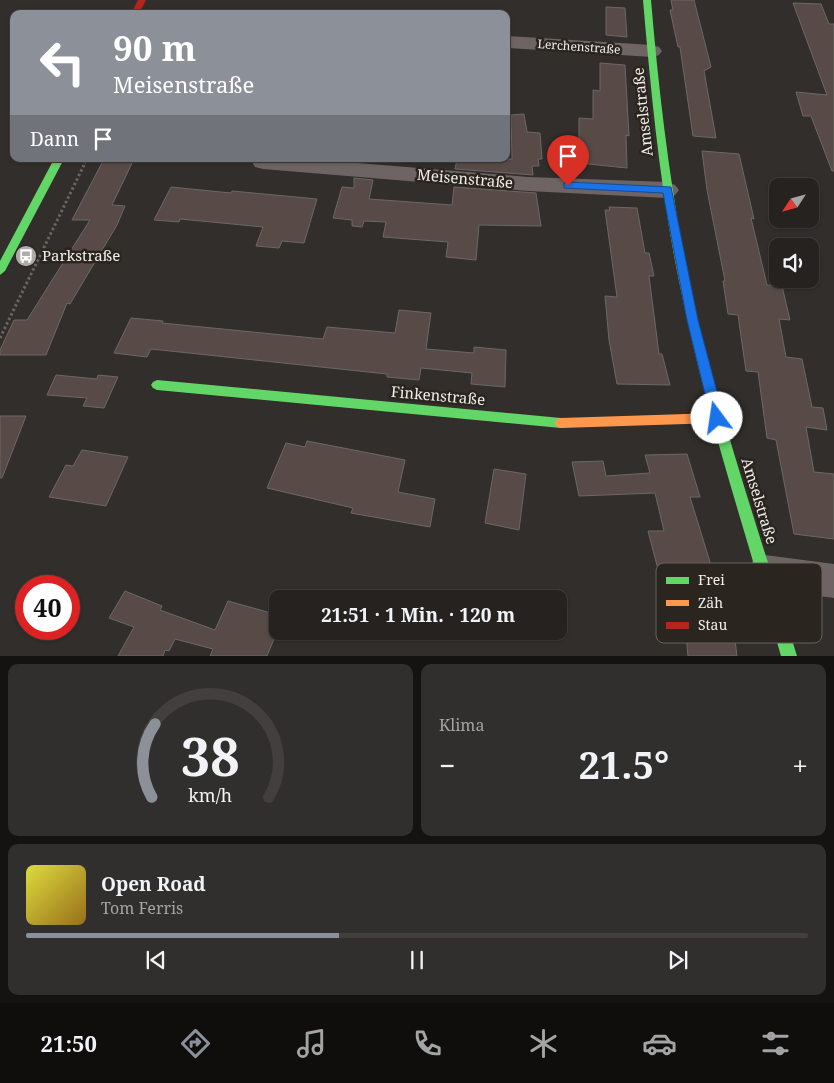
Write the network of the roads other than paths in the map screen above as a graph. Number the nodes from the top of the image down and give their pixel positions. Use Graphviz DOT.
graph roads {
  1 [pos="648,0"];
  2 [pos="510,42"];
  3 [pos="652,51"];
  4 [pos="57,162"];
  5 [pos="263,162"];
  6 [pos="667,190"];
  7 [pos="0,271"];
  8 [pos="157,385"];
  9 [pos="717,418"];
  10 [pos="762,563"];
  11 [pos="785,643"];
  12 [pos="789,656"];
  1 -- 3 [label="street, Amselstraße"];
  2 -- 3 [label="street, Lerchenstraße"];
  3 -- 6 [label="street, Amselstraße"];
  4 -- 7 [label="street"];
  5 -- 6 [label="street, Meisenstraße"];
  6 -- 9 [label="street, Amselstraße"];
  8 -- 9 [label="street, Finkenstraße"];
  9 -- 10 [label="street, Amselstraße"];
  11 -- 12 [label="street, Amselstraße"];
}
